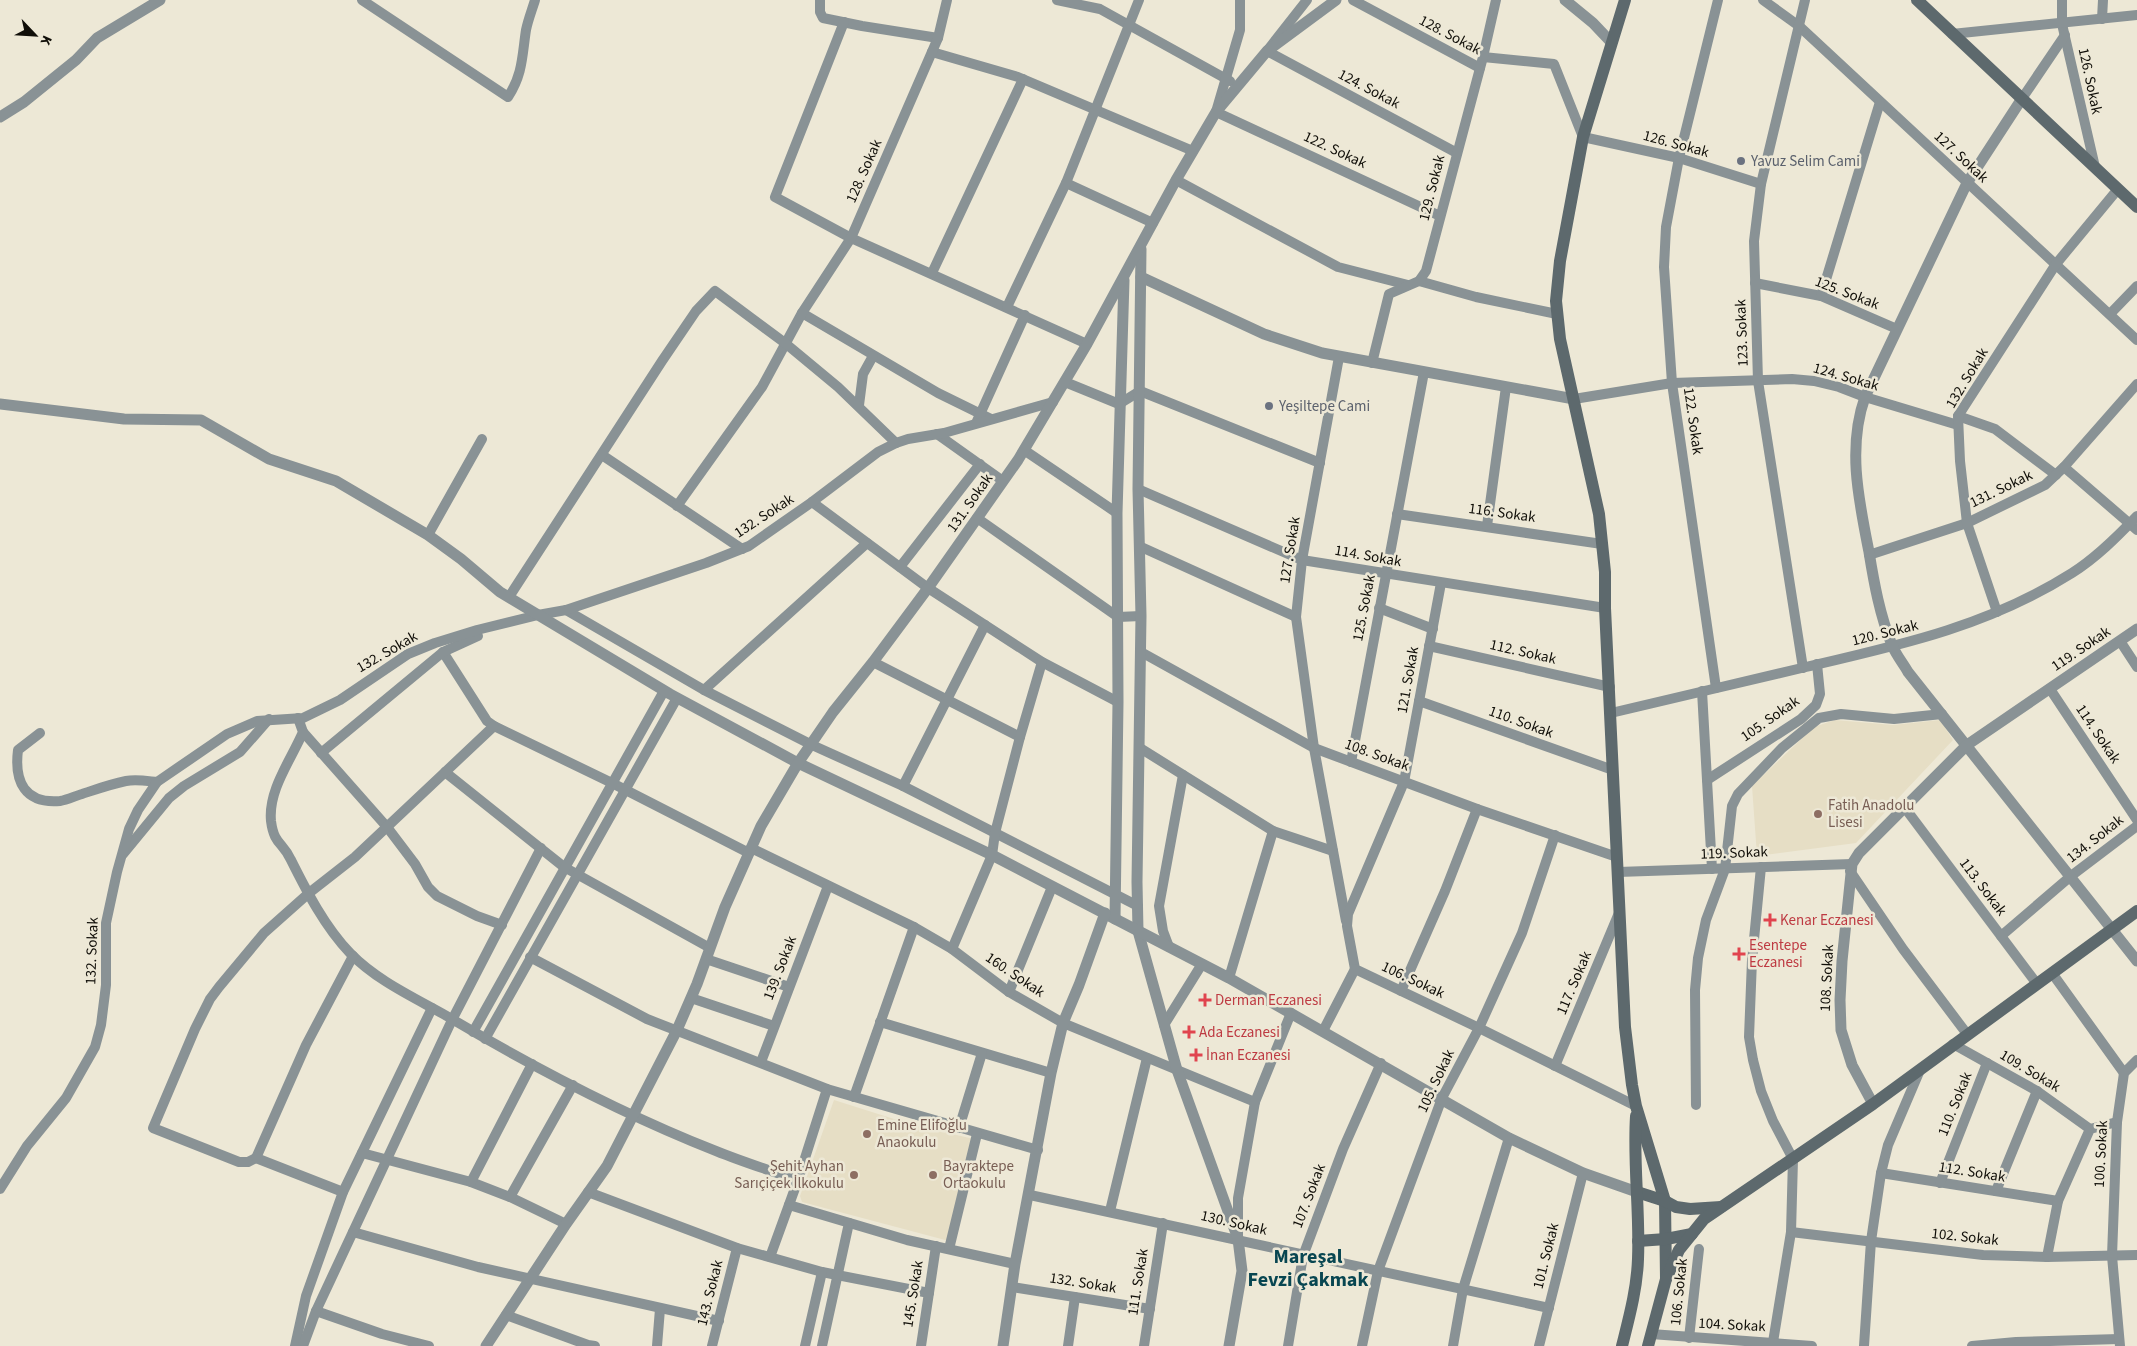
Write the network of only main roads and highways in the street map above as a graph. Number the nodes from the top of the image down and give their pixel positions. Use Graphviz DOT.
graph roads {
  1 [pos="1625,0"];
  2 [pos="1917,0"];
  3 [pos="2136,203"];
  4 [pos="2137,911"];
  5 [pos="1636,1106"];
  6 [pos="1637,1192"];
  7 [pos="1665,1200"];
  8 [pos="1721,1207"];
  9 [pos="1692,1234"];
  10 [pos="1666,1239"];
  11 [pos="1638,1241"];
  12 [pos="1666,1278"];
  13 [pos="1649,1340"];
  14 [pos="1622,1346"];
  1 -- 5 [label="main road"];
  2 -- 3 [label="main road"];
  4 -- 8 [label="main road"];
  5 -- 6 [label="main road"];
  5 -- 7 [label="main road"];
  6 -- 7 [label="main road"];
  6 -- 11 [label="main road"];
  7 -- 8 [label="main road"];
  7 -- 10 [label="main road"];
  8 -- 9 [label="main road"];
  9 -- 10 [label="main road"];
  9 -- 12 [label="main road"];
  10 -- 11 [label="main road"];
  10 -- 12 [label="main road"];
  11 -- 14 [label="main road"];
  12 -- 13 [label="main road"];
}
